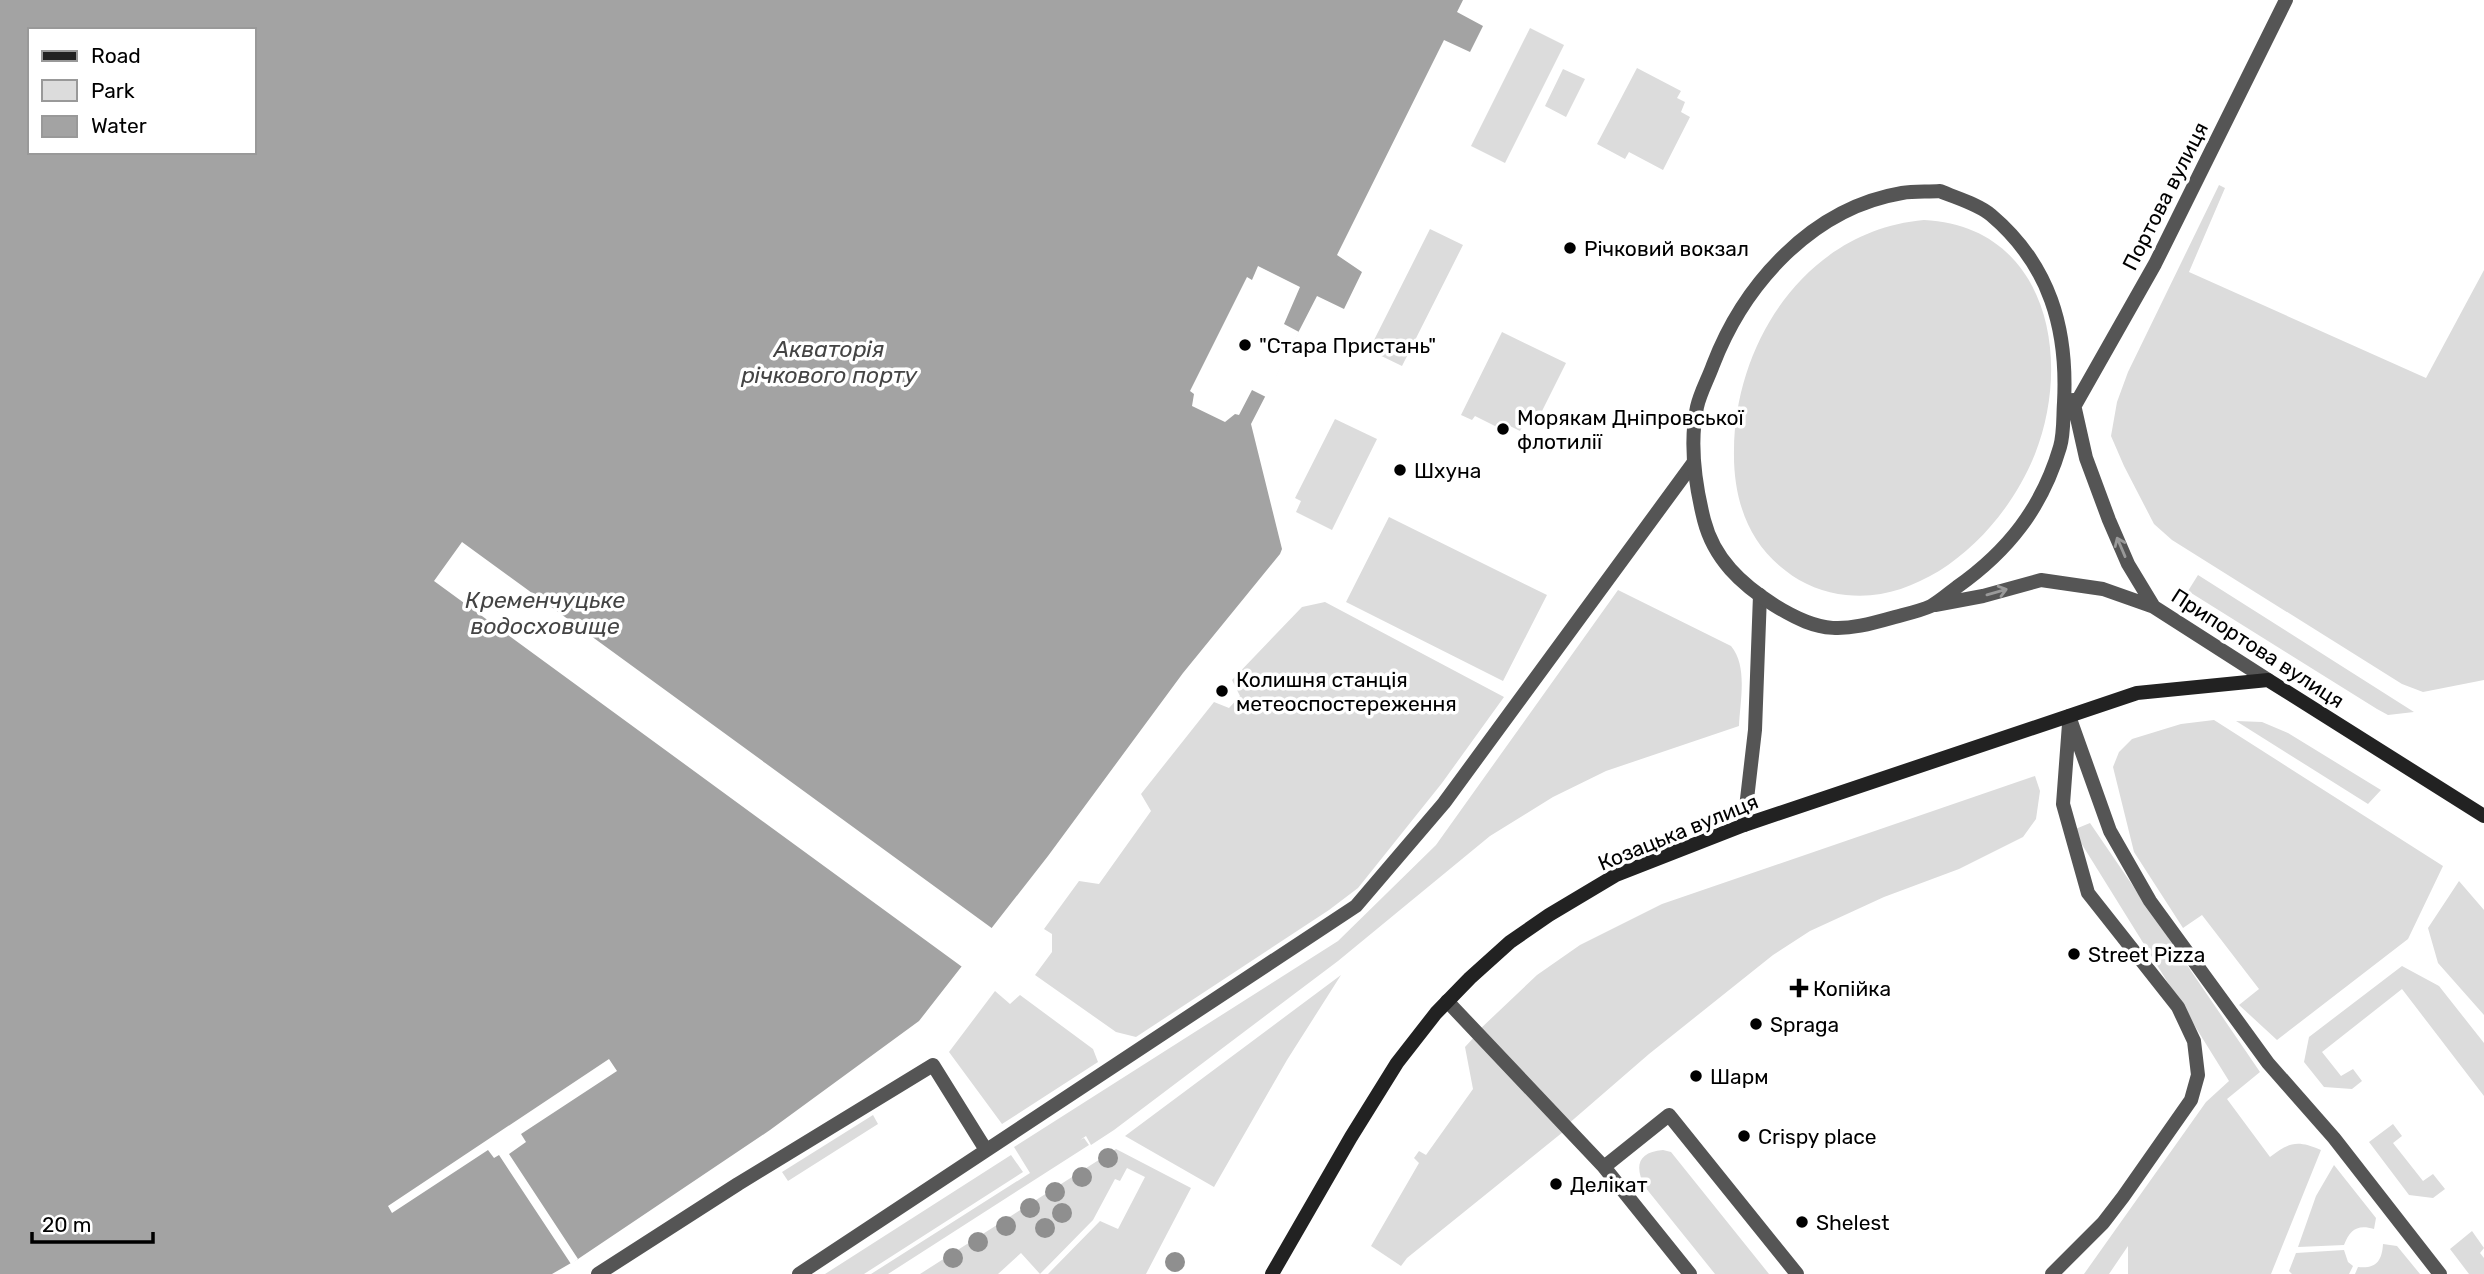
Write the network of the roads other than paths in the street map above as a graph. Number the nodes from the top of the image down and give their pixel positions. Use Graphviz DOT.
graph roads {
  1 [pos="2286,0"];
  2 [pos="2066,370"];
  3 [pos="2074,407"];
  4 [pos="1694,462"];
  5 [pos="1760,595"];
  6 [pos="1930,606"];
  7 [pos="2154,607"];
  8 [pos="2268,680"];
  9 [pos="2069,716"];
  10 [pos="2484,816"];
  11 [pos="1744,825"];
  12 [pos="1447,1001"];
  13 [pos="986,1150"];
  14 [pos="1604,1167"];
  15 [pos="598,1274"];
  16 [pos="799,1274"];
  17 [pos="1272,1274"];
  18 [pos="1690,1274"];
  19 [pos="1797,1274"];
  20 [pos="2052,1274"];
  21 [pos="2440,1274"];
  1 -- 3 [label="street, Портова вулиця"];
  2 -- 3 [label="street, Припортова вулиця"];
  2 -- 4 [label="street, Припортова вулиця"];
  2 -- 6 [label="street, Припортова вулиця"];
  7 -- 3 [label="street, Припортова вулиця, one-way"];
  4 -- 5 [label="street, Припортова вулиця"];
  4 -- 13 [label="street"];
  5 -- 6 [label="street, Припортова вулиця"];
  5 -- 11 [label="street"];
  6 -- 7 [label="street, one-way"];
  7 -- 8 [label="street, Припортова вулиця"];
  8 -- 9 [label="main road, Козацька вулиця"];
  8 -- 10 [label="main road, Припортова вулиця"];
  9 -- 11 [label="main road, Козацька вулиця"];
  9 -- 20 [label="street"];
  9 -- 21 [label="street"];
  11 -- 12 [label="main road, Козацька вулиця"];
  12 -- 14 [label="street"];
  12 -- 17 [label="main road, Козацька вулиця"];
  13 -- 15 [label="street"];
  13 -- 16 [label="street"];
  14 -- 18 [label="street"];
  14 -- 19 [label="street"];
}
